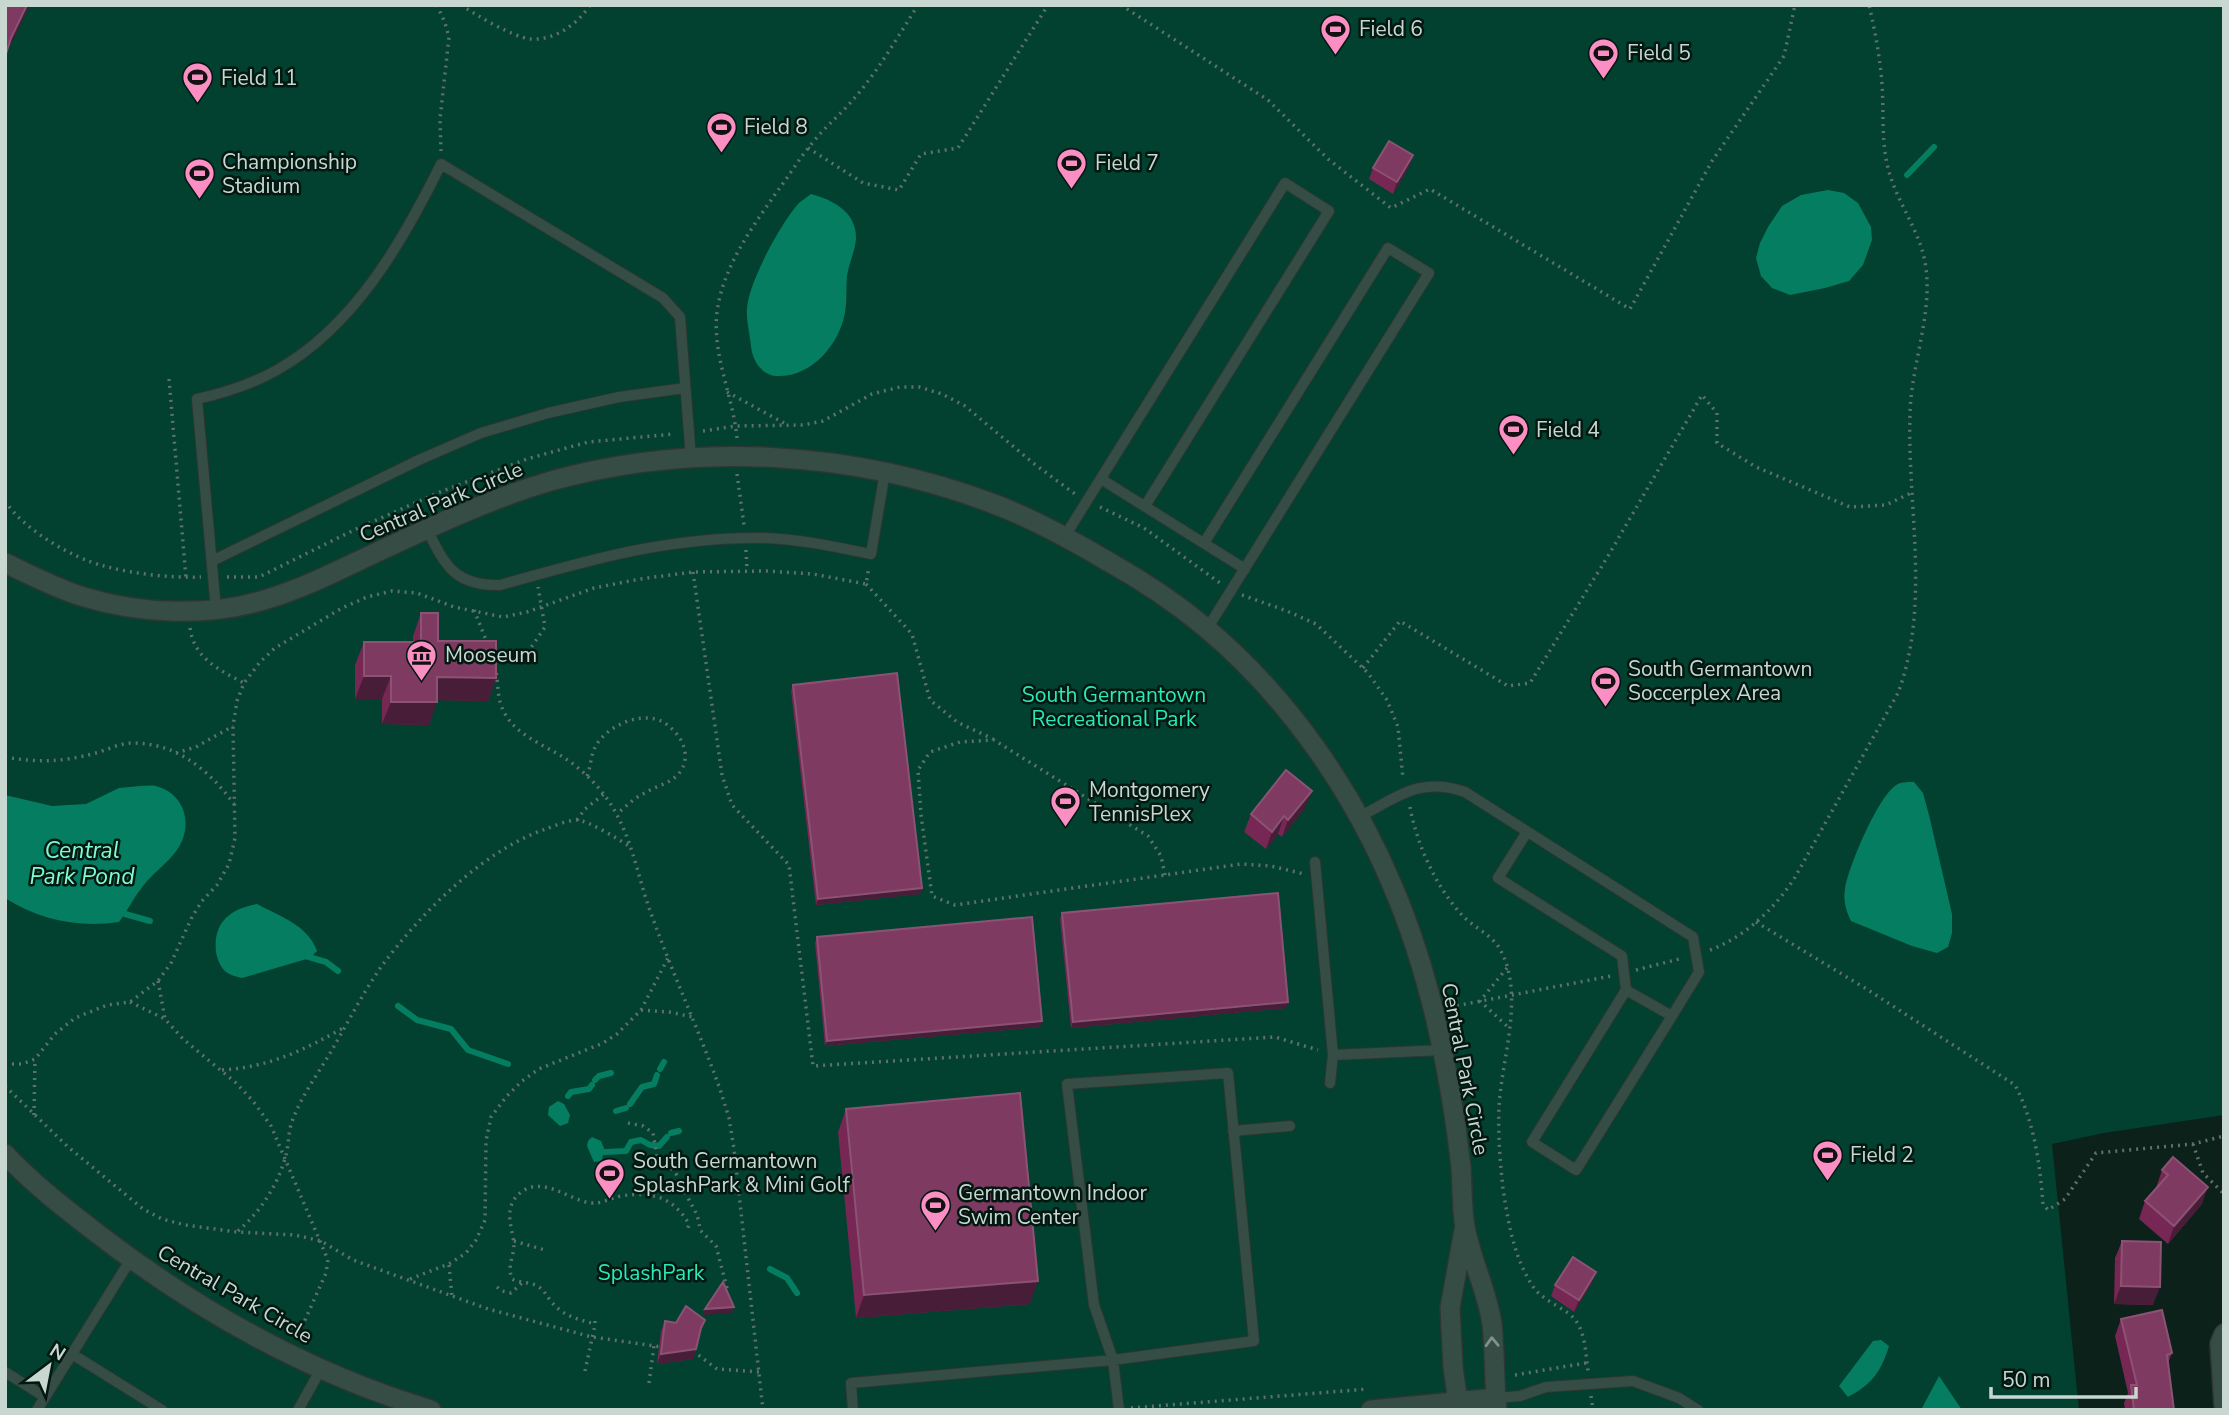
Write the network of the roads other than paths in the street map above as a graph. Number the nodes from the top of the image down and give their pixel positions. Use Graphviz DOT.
graph roads {
  1 [pos="685,388"];
  2 [pos="691,459"];
  3 [pos="885,472"];
  4 [pos="1101,479"];
  5 [pos="1144,506"];
  6 [pos="427,529"];
  7 [pos="1065,536"];
  8 [pos="1204,543"];
  9 [pos="212,561"];
  10 [pos="5,563"];
  11 [pos="1245,569"];
  12 [pos="216,610"];
  13 [pos="1207,629"];
  14 [pos="1359,817"];
  15 [pos="1527,832"];
  16 [pos="1315,862"];
  17 [pos="1626,990"];
  18 [pos="1672,1016"];
  19 [pos="1443,1050"];
  20 [pos="1333,1055"];
  21 [pos="1330,1083"];
  22 [pos="1290,1126"];
  23 [pos="1233,1131"];
  24 [pos="5,1154"];
  25 [pos="1465,1226"];
  26 [pos="131,1259"];
  27 [pos="2224,1334"];
  28 [pos="72,1353"];
  29 [pos="1113,1360"];
  30 [pos="321,1369"];
  31 [pos="5,1372"];
  32 [pos="45,1397"];
  33 [pos="1497,1404"];
  34 [pos="1459,1405"];
  35 [pos="2224,1405"];
  36 [pos="1119,1409"];
  37 [pos="37,1410"];
  38 [pos="162,1410"];
  39 [pos="298,1410"];
  40 [pos="431,1410"];
  41 [pos="853,1410"];
  42 [pos="1371,1410"];
  43 [pos="1698,1410"];
  1 -- 2 [label="lane"];
  1 -- 9 [label="lane"];
  1 -- 9 [label="lane"];
  2 -- 3 [label="street, Central Park Circle"];
  2 -- 6 [label="street, Central Park Circle"];
  3 -- 6 [label="lane"];
  3 -- 7 [label="street, Central Park Circle"];
  4 -- 5 [label="lane"];
  4 -- 5 [label="lane"];
  4 -- 7 [label="lane"];
  5 -- 8 [label="lane"];
  6 -- 12 [label="street, Central Park Circle"];
  7 -- 13 [label="street, Central Park Circle"];
  8 -- 11 [label="lane"];
  8 -- 11 [label="lane"];
  9 -- 12 [label="lane"];
  10 -- 12 [label="street, Central Park Circle"];
  11 -- 13 [label="lane"];
  13 -- 14 [label="street, Central Park Circle"];
  14 -- 15 [label="lane"];
  14 -- 19 [label="street, Central Park Circle"];
  15 -- 17 [label="lane"];
  15 -- 18 [label="lane"];
  16 -- 20 [label="lane"];
  17 -- 18 [label="lane"];
  17 -- 18 [label="lane"];
  19 -- 20 [label="lane"];
  19 -- 25 [label="street, Central Park Circle"];
  20 -- 21 [label="lane"];
  22 -- 23 [label="lane"];
  23 -- 29 [label="lane"];
  23 -- 29 [label="lane"];
  24 -- 26 [label="street, Central Park Circle"];
  33 -- 25 [label="street, Central Park Circle, one-way"];
  25 -- 34 [label="street, Central Park Circle"];
  26 -- 28 [label="lane"];
  26 -- 30 [label="street, Central Park Circle"];
  27 -- 35 [label="street"];
  28 -- 32 [label="lane"];
  28 -- 38 [label="lane"];
  29 -- 36 [label="lane"];
  29 -- 41 [label="lane"];
  30 -- 39 [label="lane"];
  30 -- 40 [label="street, Central Park Circle"];
  31 -- 32 [label="lane"];
  32 -- 37 [label="lane"];
  33 -- 34 [label="street"];
  33 -- 43 [label="lane"];
  34 -- 42 [label="street"];
}
